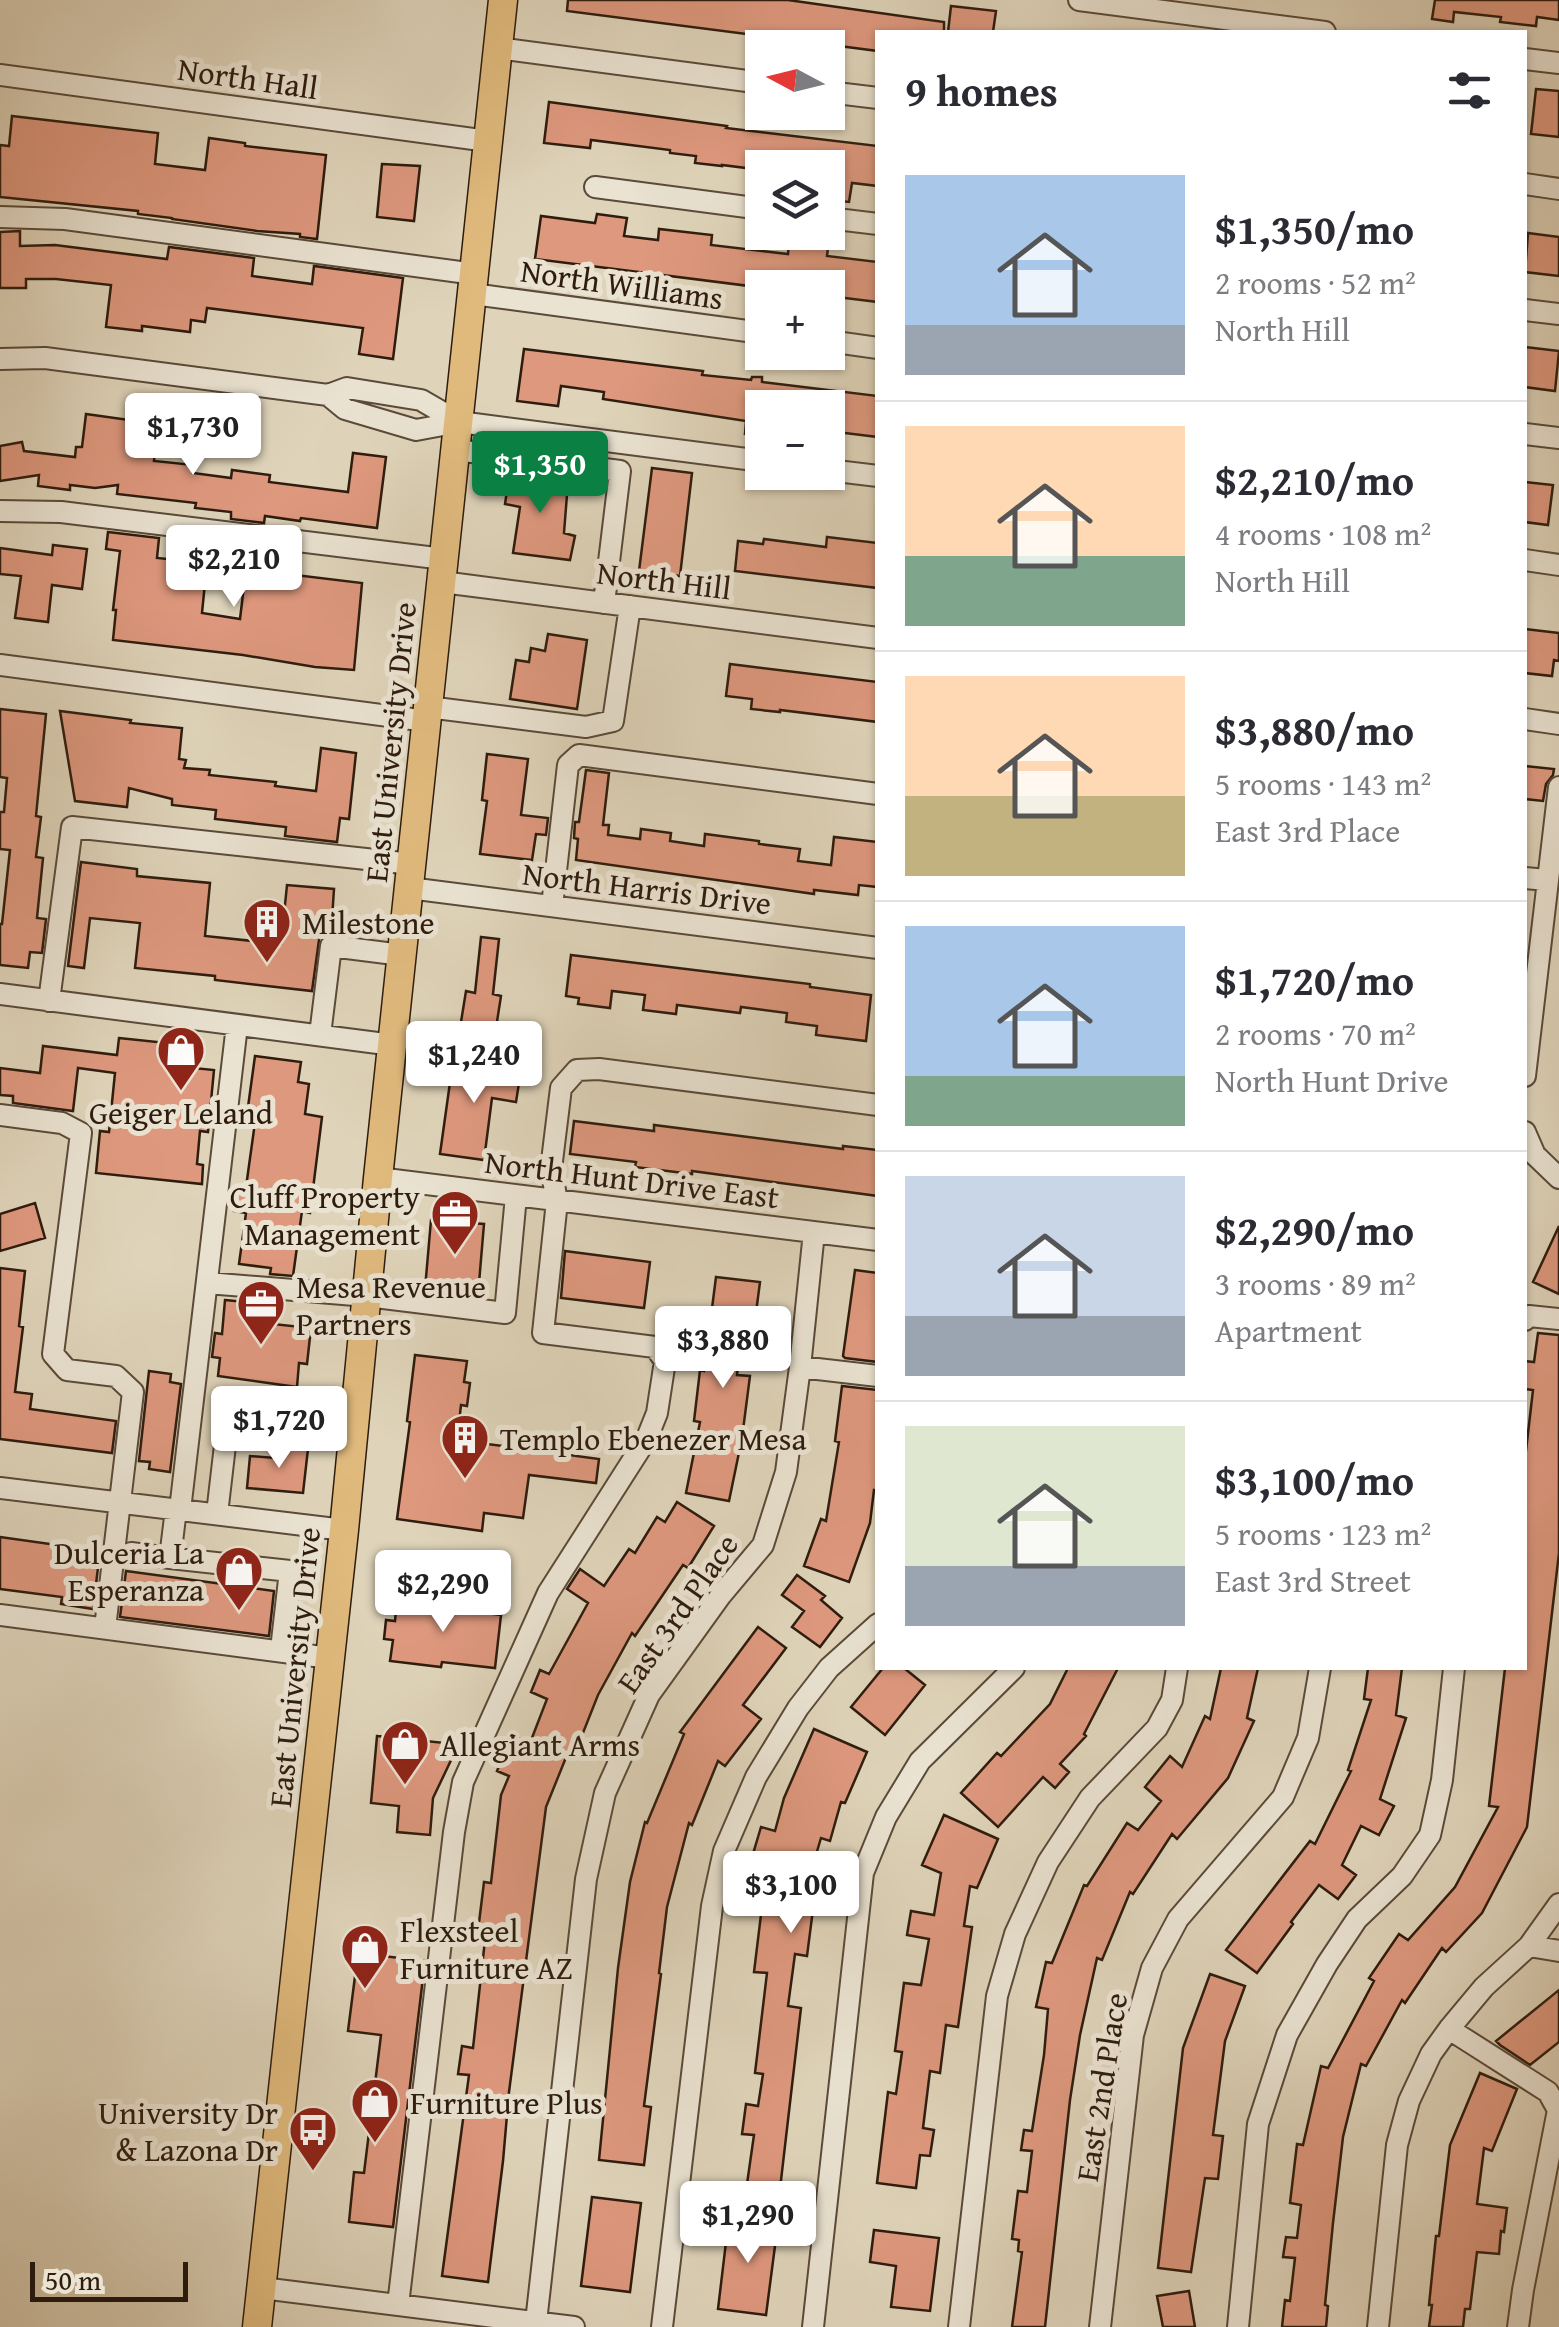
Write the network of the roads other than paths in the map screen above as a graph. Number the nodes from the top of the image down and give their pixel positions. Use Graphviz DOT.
graph roads {
  1 [pos="503,0"];
  2 [pos="1079,0"];
  3 [pos="1310,30"];
  4 [pos="498,48"];
  5 [pos="1527,59"];
  6 [pos="1559,64"];
  7 [pos="0,75"];
  8 [pos="745,81"];
  9 [pos="845,94"];
  10 [pos="875,98"];
  11 [pos="488,141"];
  12 [pos="1527,184"];
  13 [pos="595,187"];
  14 [pos="1559,189"];
  15 [pos="745,207"];
  16 [pos="0,216"];
  17 [pos="845,220"];
  18 [pos="875,224"];
  19 [pos="474,284"];
  20 [pos="1527,310"];
  21 [pos="1559,314"];
  22 [pos="745,330"];
  23 [pos="845,343"];
  24 [pos="875,348"];
  25 [pos="0,360"];
  26 [pos="328,395"];
  27 [pos="459,422"];
  28 [pos="1527,434"];
  29 [pos="1559,438"];
  30 [pos="456,450"];
  31 [pos="745,460"];
  32 [pos="845,472"];
  33 [pos="875,476"];
  34 [pos="0,511"];
  35 [pos="1527,560"];
  36 [pos="1559,565"];
  37 [pos="443,571"];
  38 [pos="604,603"];
  39 [pos="630,606"];
  40 [pos="875,638"];
  41 [pos="0,665"];
  42 [pos="428,714"];
  43 [pos="1527,720"];
  44 [pos="1559,724"];
  45 [pos="1559,786"];
  46 [pos="875,794"];
  47 [pos="411,876"];
  48 [pos="1536,879"];
  49 [pos="552,906"];
  50 [pos="875,948"];
  51 [pos="402,955"];
  52 [pos="0,994"];
  53 [pos="48,1001"];
  54 [pos="237,1025"];
  55 [pos="320,1036"];
  56 [pos="1527,1040"];
  57 [pos="392,1045"];
  58 [pos="875,1106"];
  59 [pos="0,1115"];
  60 [pos="1530,1159"];
  61 [pos="378,1178"];
  62 [pos="1559,1178"];
  63 [pos="516,1196"];
  64 [pos="558,1201"];
  65 [pos="814,1232"];
  66 [pos="875,1240"];
  67 [pos="207,1283"];
  68 [pos="367,1296"];
  69 [pos="1527,1318"];
  70 [pos="1559,1319"];
  71 [pos="800,1367"];
  72 [pos="875,1376"];
  73 [pos="354,1426"];
  74 [pos="0,1488"];
  75 [pos="120,1502"];
  76 [pos="178,1510"];
  77 [pos="218,1514"];
  78 [pos="344,1530"];
  79 [pos="131,1553"];
  80 [pos="170,1558"];
  81 [pos="0,1614"];
  82 [pos="875,1627"];
  83 [pos="105,1628"];
  84 [pos="282,1641"];
  85 [pos="330,1658"];
  86 [pos="1012,1670"];
  87 [pos="1177,1670"];
  88 [pos="1320,1670"];
  89 [pos="1454,1670"];
  90 [pos="1559,1904"];
  91 [pos="1529,1946"];
  92 [pos="1559,1951"];
  93 [pos="1449,2029"];
  94 [pos="262,2288"];
  95 [pos="398,2304"];
  96 [pos="536,2322"];
  97 [pos="258,2327"];
  98 [pos="574,2327"];
  99 [pos="662,2327"];
  100 [pos="813,2327"];
  101 [pos="959,2327"];
  102 [pos="1100,2327"];
  103 [pos="1238,2327"];
  104 [pos="1378,2327"];
  105 [pos="1518,2327"];
  1 -- 4 [label="main road, East University Drive"];
  2 -- 3 [label="street"];
  4 -- 8 [label="street"];
  4 -- 11 [label="main road, East University Drive"];
  5 -- 6 [label="street"];
  7 -- 11 [label="street, North Hall"];
  9 -- 10 [label="street"];
  11 -- 19 [label="main road, East University Drive"];
  12 -- 14 [label="street"];
  13 -- 15 [label="street"];
  16 -- 19 [label="street, North Williams"];
  17 -- 18 [label="street"];
  19 -- 22 [label="street, North Williams"];
  19 -- 27 [label="main road, East University Drive"];
  20 -- 21 [label="street"];
  23 -- 24 [label="street"];
  25 -- 26 [label="street"];
  26 -- 27 [label="street"];
  26 -- 27 [label="street"];
  27 -- 30 [label="main road, East University Drive"];
  27 -- 31 [label="street"];
  28 -- 29 [label="street"];
  30 -- 37 [label="main road, East University Drive"];
  30 -- 38 [label="street"];
  32 -- 33 [label="street"];
  34 -- 37 [label="street, North Hill"];
  35 -- 36 [label="street"];
  37 -- 38 [label="street, North Hill"];
  37 -- 42 [label="main road, East University Drive"];
  38 -- 39 [label="street, North Hill"];
  39 -- 40 [label="street, North Hill"];
  39 -- 42 [label="street"];
  41 -- 42 [label="street"];
  42 -- 47 [label="main road, East University Drive"];
  43 -- 44 [label="street"];
  45 -- 48 [label="street"];
  46 -- 49 [label="street"];
  47 -- 49 [label="street, North Harris Drive"];
  47 -- 51 [label="main road, East University Drive"];
  47 -- 53 [label="street, North Harris Drive"];
  48 -- 56 [label="street"];
  49 -- 50 [label="street, North Harris Drive"];
  51 -- 55 [label="street"];
  51 -- 57 [label="main road, East University Drive"];
  52 -- 53 [label="street"];
  53 -- 54 [label="street"];
  54 -- 55 [label="street"];
  54 -- 67 [label="street"];
  55 -- 57 [label="street"];
  57 -- 61 [label="main road, East University Drive"];
  58 -- 64 [label="street"];
  59 -- 75 [label="street"];
  60 -- 62 [label="street"];
  61 -- 63 [label="street, North Hunt Drive East"];
  61 -- 68 [label="main road, East University Drive"];
  63 -- 64 [label="street, North Hunt Drive East"];
  63 -- 68 [label="street"];
  64 -- 65 [label="street, North Hunt Drive East"];
  64 -- 95 [label="street"];
  65 -- 66 [label="street, North Hunt Drive East"];
  65 -- 71 [label="street, East 3rd Place"];
  67 -- 68 [label="street"];
  67 -- 76 [label="street"];
  68 -- 73 [label="main road, East University Drive"];
  69 -- 70 [label="street"];
  71 -- 72 [label="street"];
  71 -- 96 [label="street, East 3rd Place"];
  73 -- 77 [label="street"];
  73 -- 78 [label="main road, East University Drive"];
  74 -- 75 [label="street"];
  75 -- 76 [label="street"];
  75 -- 83 [label="street"];
  76 -- 77 [label="street"];
  76 -- 80 [label="street"];
  77 -- 78 [label="street"];
  78 -- 85 [label="main road, East University Drive"];
  79 -- 80 [label="street"];
  80 -- 84 [label="street"];
  81 -- 83 [label="street"];
  82 -- 99 [label="street"];
  83 -- 85 [label="street"];
  85 -- 94 [label="main road, East University Drive"];
  86 -- 100 [label="street"];
  87 -- 101 [label="street"];
  88 -- 102 [label="street, East 2nd Place"];
  89 -- 103 [label="street"];
  90 -- 91 [label="street"];
  91 -- 92 [label="street"];
  91 -- 93 [label="street"];
  93 -- 104 [label="street"];
  93 -- 105 [label="street"];
  94 -- 95 [label="street"];
  94 -- 97 [label="main road, East University Drive"];
  95 -- 96 [label="street"];
  96 -- 98 [label="street"];
}
